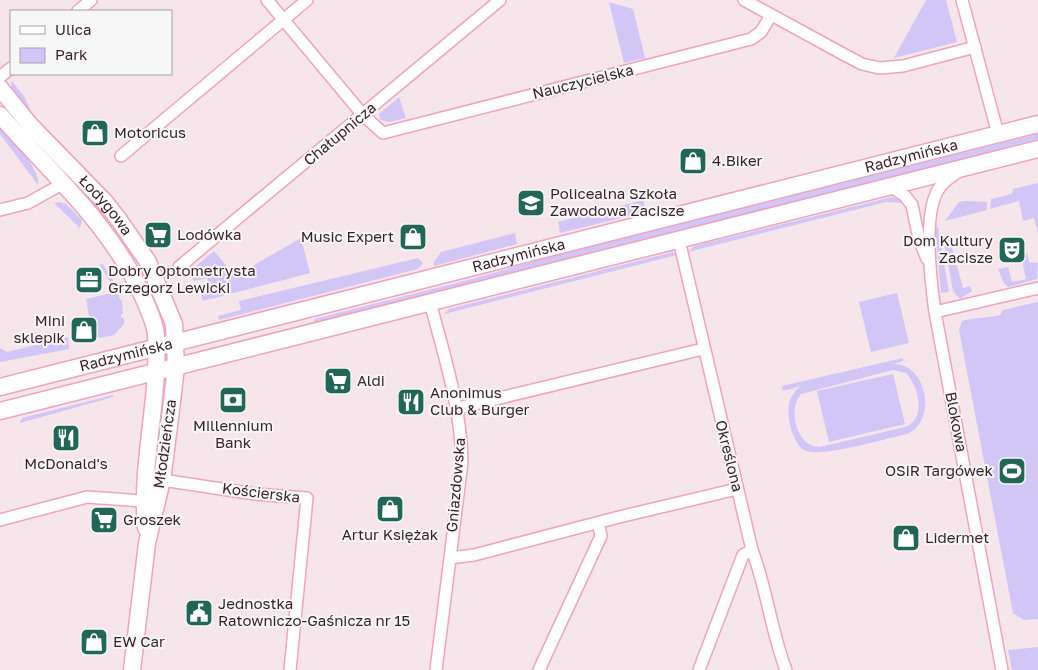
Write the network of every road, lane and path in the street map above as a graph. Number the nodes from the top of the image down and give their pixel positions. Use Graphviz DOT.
graph roads {
  1 [pos="91,0"];
  2 [pos="267,0"];
  3 [pos="307,0"];
  4 [pos="500,0"];
  5 [pos="744,0"];
  6 [pos="962,0"];
  7 [pos="79,10"];
  8 [pos="771,15"];
  9 [pos="283,20"];
  10 [pos="975,47"];
  11 [pos="10,69"];
  12 [pos="0,77"];
  13 [pos="0,88"];
  14 [pos="0,115"];
  15 [pos="363,115"];
  16 [pos="1038,124"];
  17 [pos="998,134"];
  18 [pos="1038,149"];
  19 [pos="121,156"];
  20 [pos="961,169"];
  21 [pos="62,184"];
  22 [pos="890,186"];
  23 [pos="0,210"];
  24 [pos="679,240"];
  25 [pos="928,263"];
  26 [pos="179,267"];
  27 [pos="1038,288"];
  28 [pos="430,302"];
  29 [pos="935,312"];
  30 [pos="176,343"];
  31 [pos="156,349"];
  32 [pos="703,350"];
  33 [pos="176,367"];
  34 [pos="155,372"];
  35 [pos="0,387"];
  36 [pos="458,408"];
  37 [pos="0,411"];
  38 [pos="162,480"];
  39 [pos="737,489"];
  40 [pos="143,501"];
  41 [pos="0,520"];
  42 [pos="598,522"];
  43 [pos="147,543"];
  44 [pos="752,550"];
  45 [pos="450,558"];
  46 [pos="132,670"];
  47 [pos="290,670"];
  48 [pos="436,670"];
  49 [pos="539,670"];
  50 [pos="699,670"];
  51 [pos="786,670"];
  52 [pos="1002,670"];
  1 -- 7 [label="street"];
  2 -- 9 [label="street"];
  3 -- 9 [label="street"];
  4 -- 15 [label="street, Chałupnicza"];
  5 -- 8 [label="street"];
  6 -- 10 [label="street"];
  8 -- 10 [label="street"];
  8 -- 15 [label="street, Nauczycielska"];
  9 -- 15 [label="street"];
  9 -- 19 [label="street"];
  10 -- 17 [label="street"];
  11 -- 12 [label="street"];
  13 -- 30 [label="main road, Łodygowa"];
  14 -- 21 [label="main road, Łodygowa"];
  15 -- 26 [label="street, Chałupnicza"];
  16 -- 17 [label="main road, Radzymińska"];
  17 -- 30 [label="main road, Radzymińska"];
  18 -- 20 [label="main road, Radzymińska"];
  20 -- 22 [label="main road, Radzymińska"];
  20 -- 25 [label="street, Blokowa"];
  21 -- 23 [label="street"];
  21 -- 31 [label="main road, Łodygowa"];
  22 -- 24 [label="main road, Radzymińska"];
  22 -- 25 [label="street, Blokowa"];
  24 -- 28 [label="main road, Radzymińska"];
  24 -- 32 [label="street, Określona"];
  25 -- 29 [label="street, Blokowa"];
  27 -- 29 [label="street"];
  28 -- 33 [label="main road, Radzymińska"];
  28 -- 36 [label="street, Gniazdowska"];
  29 -- 52 [label="street, Blokowa"];
  30 -- 31 [label="main road, Radzymińska"];
  30 -- 33 [label="main road, Młodzieńcza"];
  31 -- 34 [label="main road, Łodygowa"];
  31 -- 35 [label="main road, Radzymińska"];
  32 -- 36 [label="street"];
  32 -- 39 [label="street, Określona"];
  33 -- 34 [label="main road, Radzymińska"];
  33 -- 38 [label="main road, Młodzieńcza"];
  34 -- 37 [label="main road, Radzymińska"];
  34 -- 40 [label="main road, Młodzieńcza"];
  36 -- 45 [label="street, Gniazdowska"];
  38 -- 43 [label="main road, Młodzieńcza"];
  38 -- 47 [label="street, Kościerska"];
  39 -- 42 [label="street"];
  39 -- 44 [label="street, Określona"];
  40 -- 41 [label="street"];
  40 -- 43 [label="main road, Młodzieńcza"];
  42 -- 45 [label="street"];
  42 -- 49 [label="street"];
  43 -- 46 [label="main road, Młodzieńcza"];
  44 -- 50 [label="street"];
  44 -- 51 [label="street, Określona"];
  45 -- 48 [label="street, Gniazdowska"];
}
